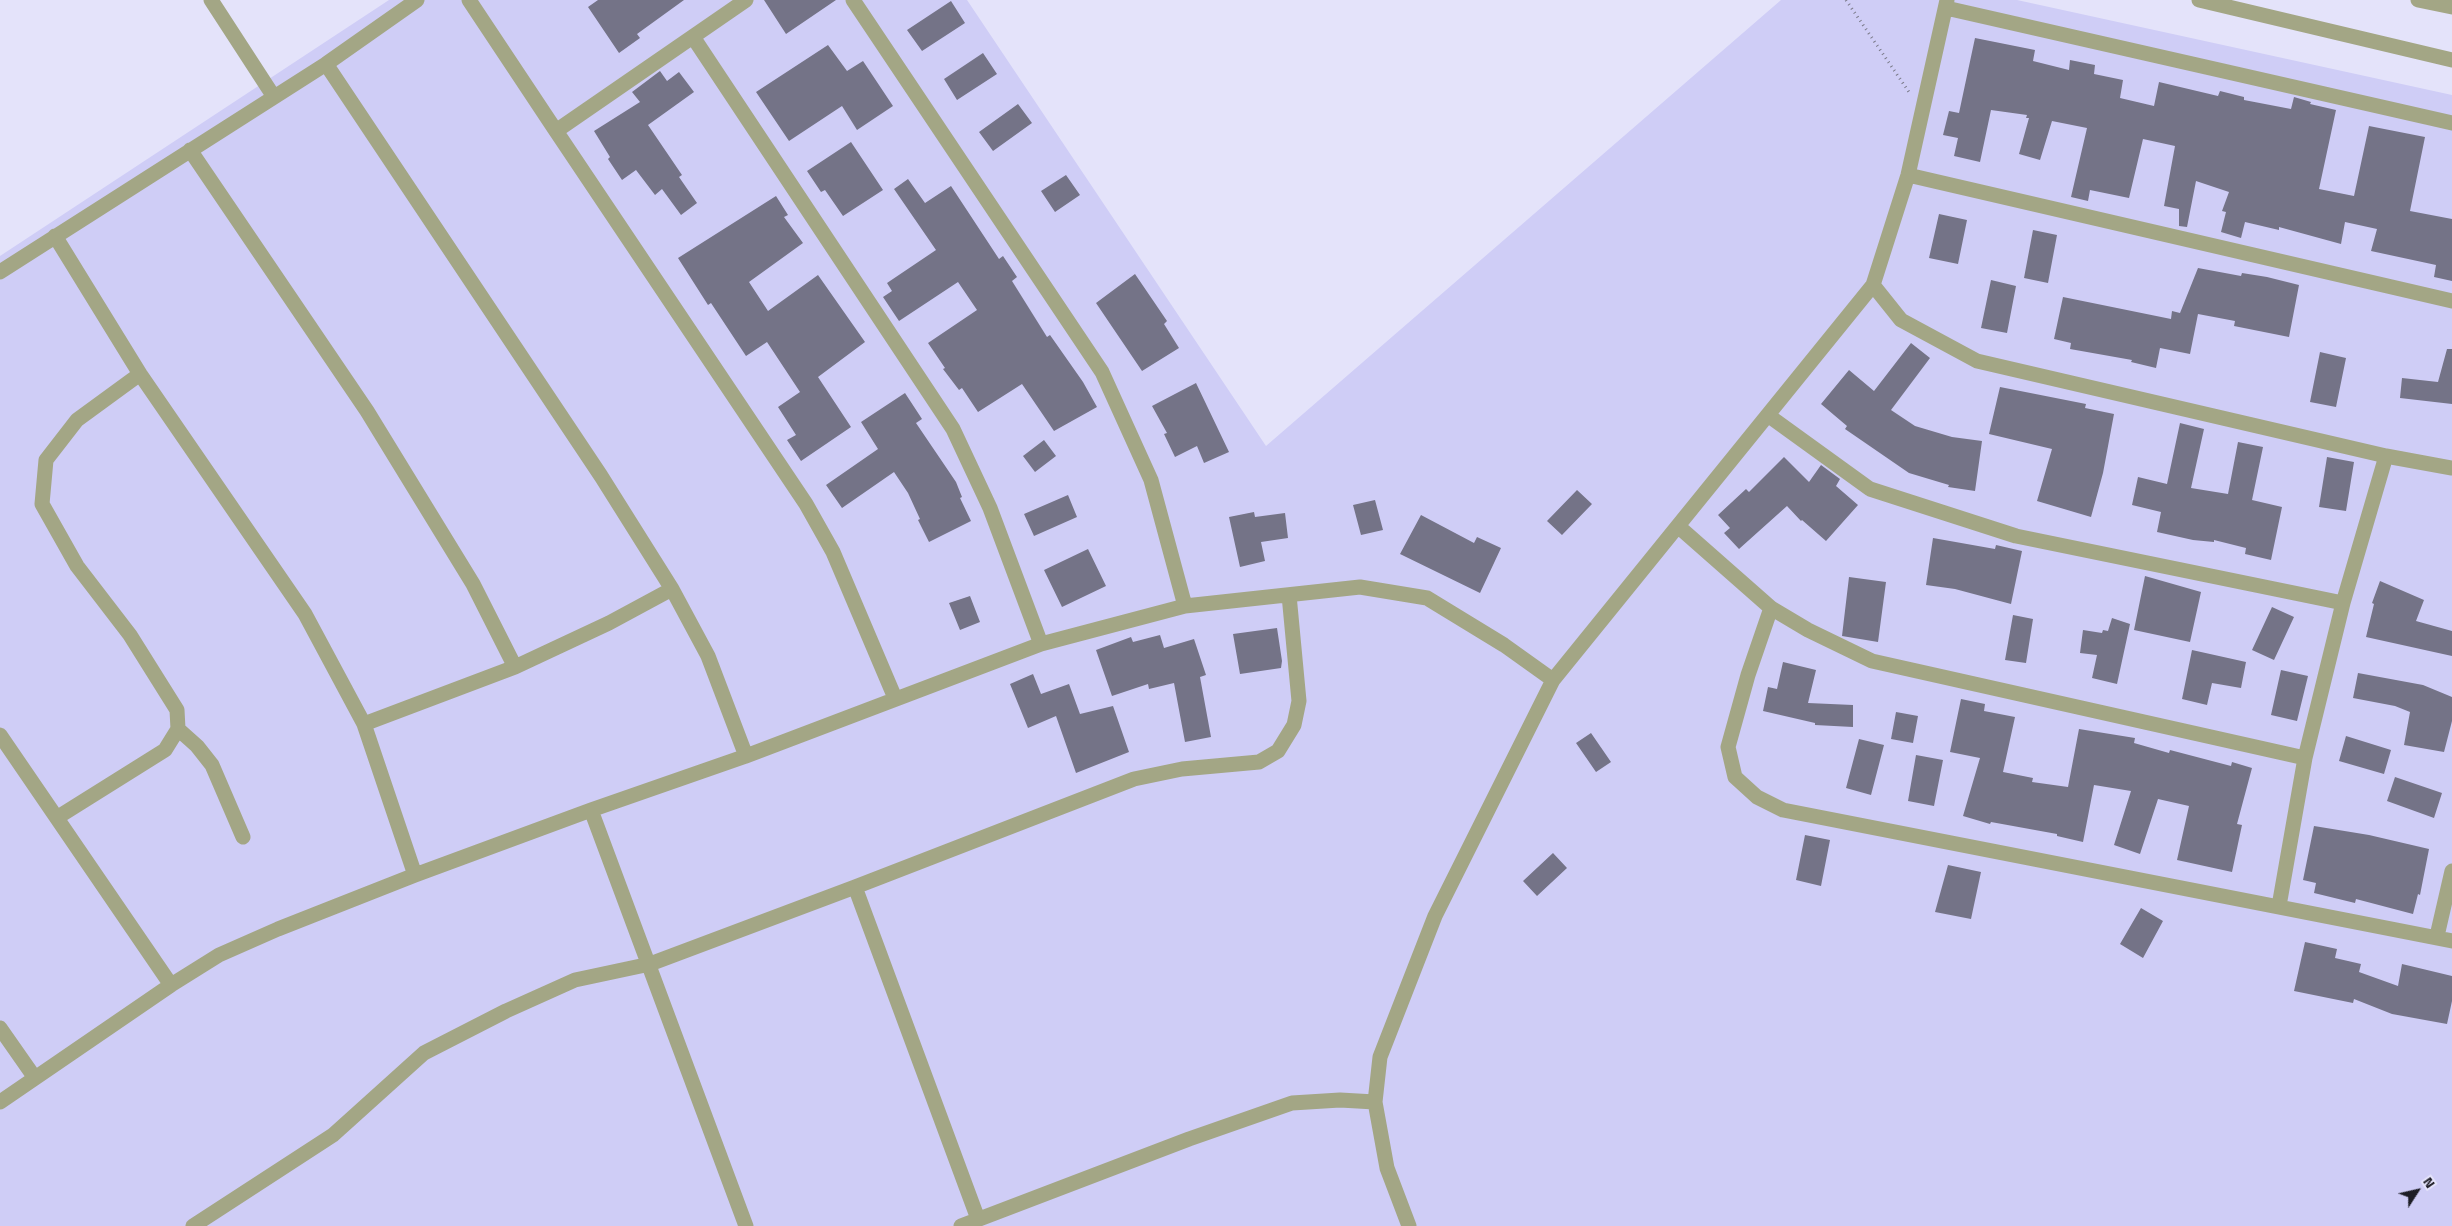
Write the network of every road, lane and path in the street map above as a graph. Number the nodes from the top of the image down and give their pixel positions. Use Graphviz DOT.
graph roads {
  1 [pos="212,0"];
  2 [pos="417,0"];
  3 [pos="469,0"];
  4 [pos="746,0"];
  5 [pos="853,0"];
  6 [pos="1846,0"];
  7 [pos="2199,0"];
  8 [pos="2418,0"];
  9 [pos="1946,4"];
  10 [pos="2452,7"];
  11 [pos="693,37"];
  12 [pos="2452,60"];
  13 [pos="326,64"];
  14 [pos="274,97"];
  15 [pos="1922,112"];
  16 [pos="2452,124"];
  17 [pos="556,131"];
  18 [pos="190,150"];
  19 [pos="1908,175"];
  20 [pos="55,236"];
  21 [pos="0,272"];
  22 [pos="1873,285"];
  23 [pos="2452,301"];
  24 [pos="140,374"];
  25 [pos="1769,416"];
  26 [pos="2386,456"];
  27 [pos="2452,468"];
  28 [pos="1679,527"];
  29 [pos="672,589"];
  30 [pos="1289,595"];
  31 [pos="2343,603"];
  32 [pos="1185,606"];
  33 [pos="1771,608"];
  34 [pos="1041,644"];
  35 [pos="515,668"];
  36 [pos="1553,680"];
  37 [pos="895,698"];
  38 [pos="364,724"];
  39 [pos="178,729"];
  40 [pos="0,735"];
  41 [pos="746,756"];
  42 [pos="2305,758"];
  43 [pos="591,810"];
  44 [pos="58,817"];
  45 [pos="243,837"];
  46 [pos="2452,871"];
  47 [pos="415,875"];
  48 [pos="855,887"];
  49 [pos="2279,906"];
  50 [pos="2437,936"];
  51 [pos="2452,940"];
  52 [pos="650,964"];
  53 [pos="170,985"];
  54 [pos="0,1028"];
  55 [pos="35,1078"];
  56 [pos="0,1102"];
  57 [pos="1375,1102"];
  58 [pos="978,1220"];
  59 [pos="193,1226"];
  60 [pos="746,1226"];
  61 [pos="960,1226"];
  62 [pos="1409,1226"];
  1 -- 14 [label="street"];
  2 -- 13 [label="street"];
  3 -- 17 [label="street"];
  4 -- 11 [label="street"];
  5 -- 32 [label="street"];
  6 -- 15 [label="path"];
  7 -- 12 [label="street"];
  8 -- 10 [label="street"];
  9 -- 15 [label="street"];
  9 -- 16 [label="street"];
  11 -- 17 [label="street"];
  11 -- 34 [label="street"];
  13 -- 14 [label="street"];
  13 -- 29 [label="street"];
  14 -- 18 [label="street"];
  15 -- 19 [label="street"];
  17 -- 37 [label="street"];
  18 -- 20 [label="street"];
  18 -- 35 [label="street"];
  19 -- 22 [label="street"];
  19 -- 23 [label="street"];
  20 -- 21 [label="street"];
  20 -- 24 [label="street"];
  22 -- 25 [label="street"];
  22 -- 26 [label="street"];
  24 -- 38 [label="street"];
  24 -- 39 [label="street"];
  25 -- 28 [label="street"];
  25 -- 31 [label="street"];
  26 -- 27 [label="street"];
  26 -- 31 [label="street"];
  28 -- 33 [label="street"];
  28 -- 36 [label="street"];
  29 -- 35 [label="street"];
  29 -- 41 [label="street"];
  30 -- 32 [label="street"];
  30 -- 36 [label="street"];
  30 -- 48 [label="street"];
  31 -- 42 [label="street"];
  32 -- 34 [label="street"];
  33 -- 42 [label="street"];
  33 -- 49 [label="street"];
  34 -- 37 [label="street"];
  35 -- 38 [label="street"];
  36 -- 57 [label="street"];
  37 -- 41 [label="street"];
  38 -- 47 [label="street"];
  39 -- 44 [label="street"];
  39 -- 45 [label="street"];
  40 -- 44 [label="street"];
  41 -- 43 [label="street"];
  42 -- 49 [label="street"];
  43 -- 47 [label="street"];
  43 -- 52 [label="street"];
  44 -- 53 [label="street"];
  46 -- 50 [label="street"];
  47 -- 53 [label="street"];
  48 -- 52 [label="street"];
  48 -- 58 [label="street"];
  49 -- 50 [label="street"];
  50 -- 51 [label="street"];
  52 -- 59 [label="street"];
  52 -- 60 [label="street"];
  53 -- 55 [label="street"];
  54 -- 55 [label="street"];
  55 -- 56 [label="street"];
  57 -- 58 [label="street"];
  57 -- 62 [label="street"];
  58 -- 61 [label="street"];
}
